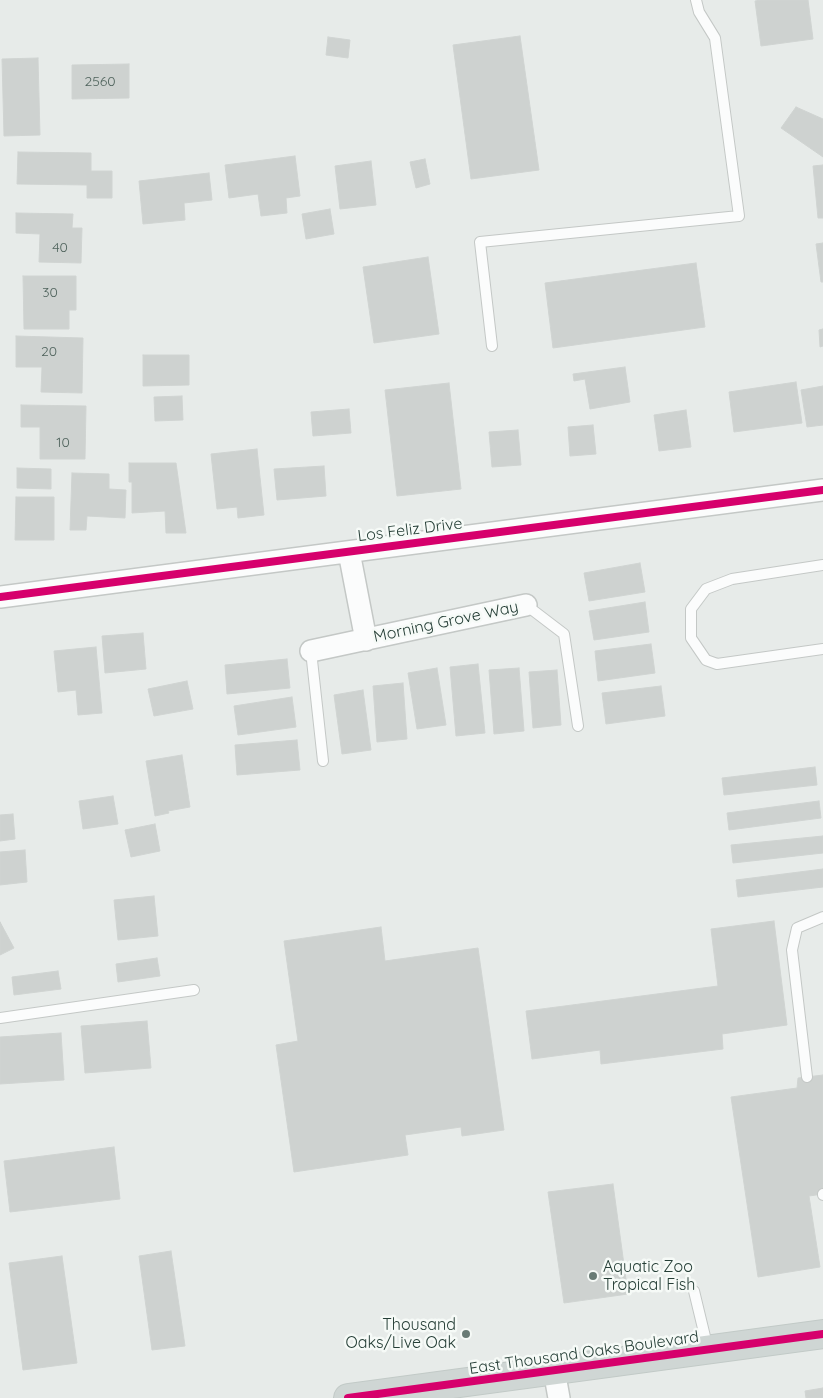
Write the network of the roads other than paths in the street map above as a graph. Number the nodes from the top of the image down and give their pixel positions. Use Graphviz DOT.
graph roads {
  1 [pos="696,0"];
  2 [pos="492,346"];
  3 [pos="823,490"];
  4 [pos="349,552"];
  5 [pos="823,565"];
  6 [pos="0,597"];
  7 [pos="526,605"];
  8 [pos="366,640"];
  9 [pos="823,649"];
  10 [pos="311,652"];
  11 [pos="578,726"];
  12 [pos="323,761"];
  13 [pos="823,918"];
  14 [pos="194,990"];
  15 [pos="0,1018"];
  16 [pos="807,1077"];
  17 [pos="694,1291"];
  18 [pos="823,1334"];
  19 [pos="708,1350"];
  20 [pos="554,1370"];
  21 [pos="348,1398"];
  22 [pos="559,1398"];
  1 -- 2 [label="lane"];
  3 -- 4 [label="street, Los Feliz Drive"];
  4 -- 6 [label="street, Los Feliz Drive"];
  4 -- 8 [label="street, Morning Grove Way"];
  5 -- 9 [label="lane"];
  7 -- 8 [label="street, Morning Grove Way"];
  7 -- 11 [label="lane"];
  8 -- 10 [label="street, Morning Grove Way"];
  10 -- 12 [label="lane"];
  13 -- 16 [label="lane"];
  14 -- 15 [label="lane"];
  17 -- 19 [label="lane"];
  18 -- 19 [label="main road, East Thousand Oaks Boulevard"];
  19 -- 20 [label="main road, East Thousand Oaks Boulevard"];
  20 -- 21 [label="main road, East Thousand Oaks Boulevard"];
  20 -- 22 [label="street"];
}
